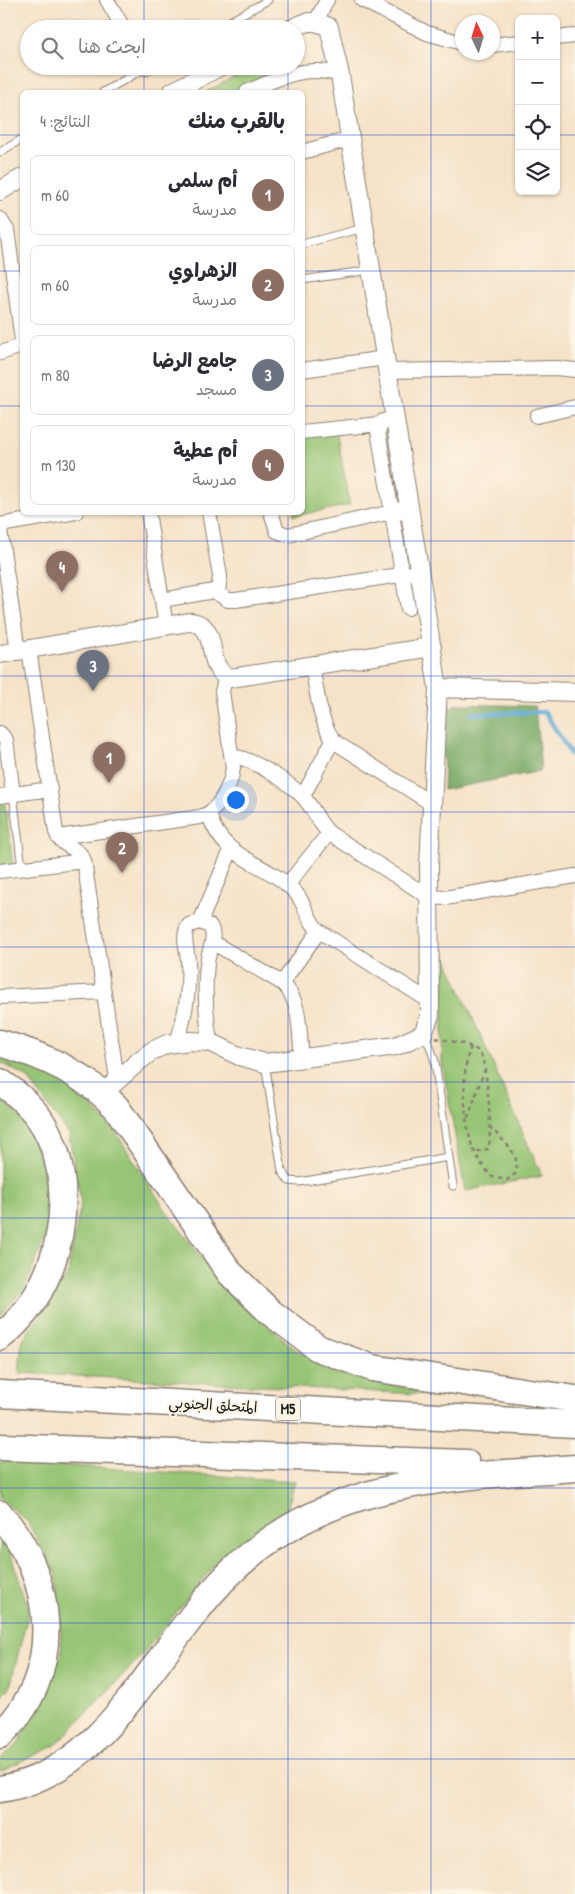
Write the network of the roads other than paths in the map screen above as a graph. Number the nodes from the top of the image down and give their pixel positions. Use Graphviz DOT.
graph roads {
  1 [pos="107,0"];
  2 [pos="268,0"];
  3 [pos="327,0"];
  4 [pos="362,0"];
  5 [pos="119,20"];
  6 [pos="232,20"];
  7 [pos="316,21"];
  8 [pos="305,23"];
  9 [pos="575,36"];
  10 [pos="560,38"];
  11 [pos="455,40"];
  12 [pos="515,42"];
  13 [pos="500,44"];
  14 [pos="305,71"];
  15 [pos="133,75"];
  16 [pos="204,75"];
  17 [pos="288,75"];
  18 [pos="340,75"];
  19 [pos="107,90"];
  20 [pos="176,90"];
  21 [pos="252,90"];
  22 [pos="350,138"];
  23 [pos="20,140"];
  24 [pos="305,151"];
  25 [pos="0,152"];
  26 [pos="20,179"];
  27 [pos="0,191"];
  28 [pos="0,219"];
  29 [pos="364,228"];
  30 [pos="305,243"];
  31 [pos="6,266"];
  32 [pos="371,270"];
  33 [pos="305,280"];
  34 [pos="19,286"];
  35 [pos="20,304"];
  36 [pos="20,347"];
  37 [pos="0,353"];
  38 [pos="386,365"];
  39 [pos="305,370"];
  40 [pos="575,370"];
  41 [pos="575,407"];
  42 [pos="537,416"];
  43 [pos="387,421"];
  44 [pos="305,432"];
  45 [pos="409,509"];
  46 [pos="392,512"];
  47 [pos="58,515"];
  48 [pos="148,515"];
  49 [pos="210,515"];
  50 [pos="272,515"];
  51 [pos="0,525"];
  52 [pos="0,530"];
  53 [pos="411,573"];
  54 [pos="218,592"];
  55 [pos="162,600"];
  56 [pos="408,608"];
  57 [pos="166,626"];
  58 [pos="432,647"];
  59 [pos="23,650"];
  60 [pos="0,654"];
  61 [pos="312,666"];
  62 [pos="226,676"];
  63 [pos="438,688"];
  64 [pos="575,692"];
  65 [pos="0,733"];
  66 [pos="333,740"];
  67 [pos="233,758"];
  68 [pos="50,789"];
  69 [pos="7,795"];
  70 [pos="303,796"];
  71 [pos="432,804"];
  72 [pos="209,814"];
  73 [pos="329,833"];
  74 [pos="58,837"];
  75 [pos="231,850"];
  76 [pos="84,861"];
  77 [pos="22,868"];
  78 [pos="0,871"];
  79 [pos="575,876"];
  80 [pos="287,885"];
  81 [pos="429,897"];
  82 [pos="200,922"];
  83 [pos="319,931"];
  84 [pos="212,942"];
  85 [pos="282,983"];
  86 [pos="104,992"];
  87 [pos="0,997"];
  88 [pos="431,1002"];
  89 [pos="186,1003"];
  90 [pos="205,1004"];
  91 [pos="423,1034"];
  92 [pos="210,1042"];
  93 [pos="0,1043"];
  94 [pos="177,1043"];
  95 [pos="302,1059"];
  96 [pos="265,1063"];
  97 [pos="0,1082"];
  98 [pos="110,1086"];
  99 [pos="449,1157"];
  100 [pos="453,1186"];
  101 [pos="0,1337"];
  102 [pos="0,1394"];
  103 [pos="575,1399"];
  104 [pos="575,1424"];
  105 [pos="0,1447"];
  106 [pos="575,1468"];
  107 [pos="0,1514"];
  108 [pos="0,1735"];
  109 [pos="0,1790"];
  1 -- 5 [label="street"];
  2 -- 6 [label="lane"];
  3 -- 7 [label="street"];
  4 -- 11 [label="street"];
  7 -- 8 [label="street"];
  7 -- 18 [label="street"];
  9 -- 10 [label="street"];
  12 -- 13 [label="street"];
  14 -- 18 [label="street"];
  15 -- 19 [label="lane"];
  16 -- 20 [label="street"];
  17 -- 21 [label="street"];
  18 -- 22 [label="street"];
  22 -- 24 [label="street"];
  22 -- 29 [label="street"];
  23 -- 25 [label="lane"];
  26 -- 27 [label="street"];
  28 -- 31 [label="street"];
  29 -- 30 [label="lane"];
  29 -- 32 [label="street"];
  31 -- 34 [label="street"];
  32 -- 33 [label="lane"];
  32 -- 38 [label="street"];
  34 -- 35 [label="street"];
  36 -- 37 [label="street"];
  38 -- 39 [label="street"];
  38 -- 40 [label="street"];
  38 -- 43 [label="street"];
  41 -- 42 [label="street"];
  43 -- 44 [label="street"];
  43 -- 45 [label="street"];
  43 -- 46 [label="street"];
  45 -- 46 [label="street"];
  45 -- 53 [label="street"];
  46 -- 50 [label="street"];
  46 -- 53 [label="street"];
  47 -- 51 [label="street"];
  48 -- 55 [label="street"];
  49 -- 54 [label="street"];
  52 -- 59 [label="street"];
  53 -- 54 [label="street"];
  53 -- 56 [label="street"];
  53 -- 58 [label="street"];
  54 -- 55 [label="street"];
  55 -- 57 [label="street"];
  57 -- 59 [label="street"];
  57 -- 62 [label="street"];
  58 -- 61 [label="street"];
  58 -- 63 [label="street"];
  59 -- 60 [label="street"];
  59 -- 68 [label="street"];
  61 -- 62 [label="street"];
  61 -- 66 [label="street"];
  62 -- 67 [label="street"];
  63 -- 64 [label="street"];
  63 -- 71 [label="street"];
  65 -- 69 [label="street"];
  66 -- 70 [label="street"];
  66 -- 71 [label="street"];
  67 -- 70 [label="street"];
  67 -- 72 [label="street"];
  68 -- 69 [label="street"];
  68 -- 74 [label="street"];
  69 -- 77 [label="lane"];
  70 -- 73 [label="street"];
  71 -- 81 [label="street"];
  72 -- 74 [label="street"];
  72 -- 75 [label="street"];
  73 -- 80 [label="street"];
  73 -- 81 [label="street"];
  74 -- 76 [label="street"];
  75 -- 80 [label="street"];
  75 -- 82 [label="street"];
  76 -- 77 [label="street"];
  76 -- 86 [label="street"];
  77 -- 78 [label="street"];
  79 -- 81 [label="street"];
  80 -- 83 [label="street"];
  81 -- 88 [label="street"];
  82 -- 84 [label="street"];
  82 -- 89 [label="street"];
  83 -- 85 [label="street"];
  83 -- 88 [label="street"];
  84 -- 85 [label="street"];
  84 -- 90 [label="street"];
  85 -- 95 [label="street"];
  86 -- 87 [label="street"];
  86 -- 98 [label="street"];
  88 -- 91 [label="street"];
  89 -- 90 [label="street"];
  89 -- 94 [label="street"];
  90 -- 92 [label="street"];
  91 -- 95 [label="street"];
  91 -- 99 [label="lane"];
  92 -- 94 [label="street"];
  92 -- 96 [label="street"];
  93 -- 98 [label="highway"];
  94 -- 98 [label="street"];
  95 -- 96 [label="street"];
  96 -- 99 [label="lane"];
  97 -- 101 [label="highway"];
  98 -- 103 [label="highway"];
  99 -- 100 [label="lane"];
  102 -- 104 [label="highway, المتحلق الجنوبي / M5"];
  105 -- 106 [label="highway"];
  106 -- 109 [label="highway"];
  107 -- 108 [label="highway"];
}
